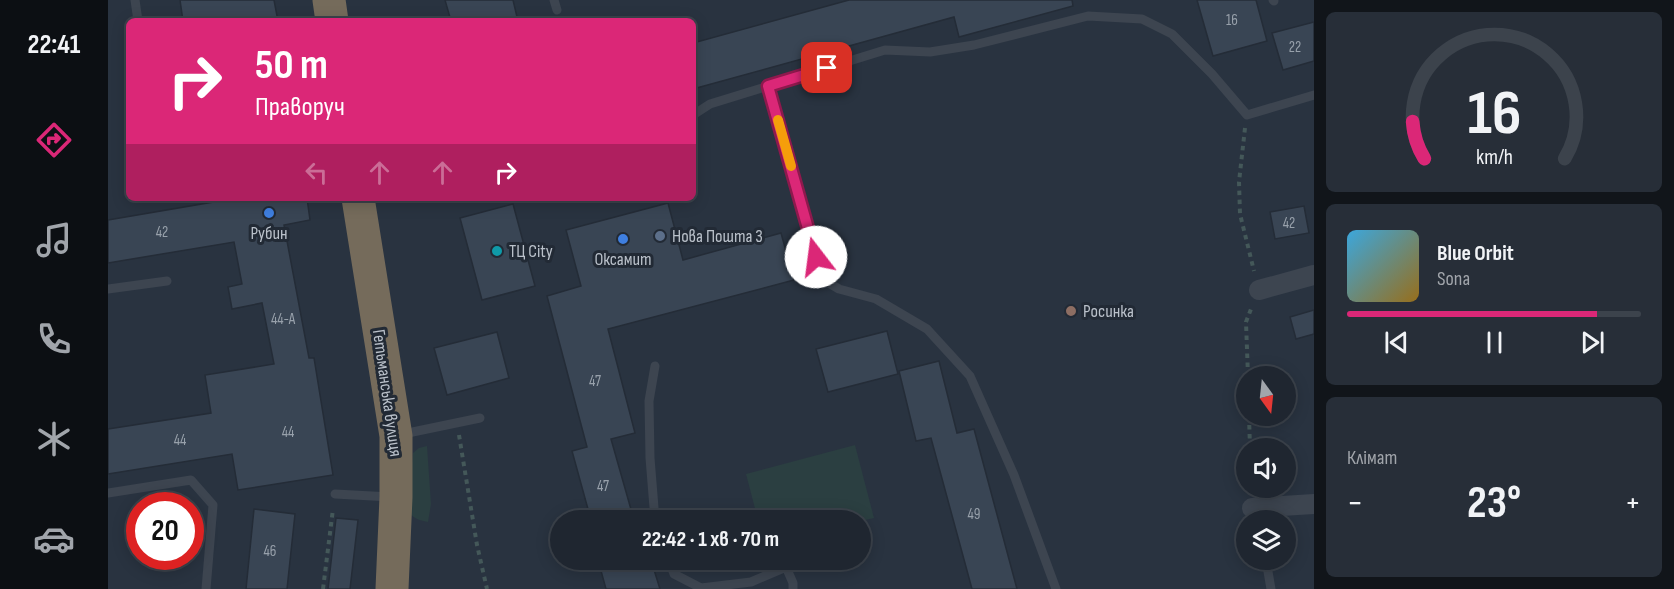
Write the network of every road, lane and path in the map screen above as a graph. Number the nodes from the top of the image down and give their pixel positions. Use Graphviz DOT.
graph roads {
  1 [pos="135,0"];
  2 [pos="329,0"];
  3 [pos="138,18"];
  4 [pos="332,18"];
  5 [pos="768,86"];
  6 [pos="1314,95"];
  7 [pos="696,113"];
  8 [pos="1247,115"];
  9 [pos="358,201"];
  10 [pos="1314,275"];
  11 [pos="167,280"];
  12 [pos="108,289"];
  13 [pos="1259,290"];
  14 [pos="655,366"];
  15 [pos="1248,366"];
  16 [pos="480,418"];
  17 [pos="457,423"];
  18 [pos="396,436"];
  19 [pos="108,493"];
  20 [pos="335,494"];
  21 [pos="396,497"];
  22 [pos="1314,504"];
  23 [pos="654,510"];
  24 [pos="1274,510"];
  25 [pos="673,570"];
  26 [pos="779,570"];
  27 [pos="787,570"];
  28 [pos="1268,570"];
  29 [pos="206,589"];
  30 [pos="323,589"];
  31 [pos="392,589"];
  32 [pos="488,589"];
  33 [pos="793,589"];
  34 [pos="1056,589"];
  35 [pos="1271,589"];
  1 -- 3 [label="lane"];
  2 -- 4 [label="highway"];
  5 -- 7 [label="lane"];
  5 -- 8 [label="lane"];
  5 -- 34 [label="lane"];
  6 -- 8 [label="lane"];
  8 -- 13 [label="path"];
  9 -- 18 [label="highway, Гетьманська вулиця"];
  10 -- 13 [label="street"];
  11 -- 12 [label="lane"];
  13 -- 15 [label="path"];
  14 -- 23 [label="lane"];
  16 -- 17 [label="lane"];
  17 -- 18 [label="lane"];
  17 -- 32 [label="path"];
  18 -- 21 [label="highway, Гетьманська вулиця"];
  19 -- 29 [label="lane"];
  20 -- 21 [label="lane"];
  20 -- 30 [label="path"];
  21 -- 31 [label="highway, Гетьманська вулиця"];
  22 -- 24 [label="street"];
  25 -- 26 [label="lane"];
  27 -- 33 [label="lane"];
  28 -- 35 [label="lane"];
}
